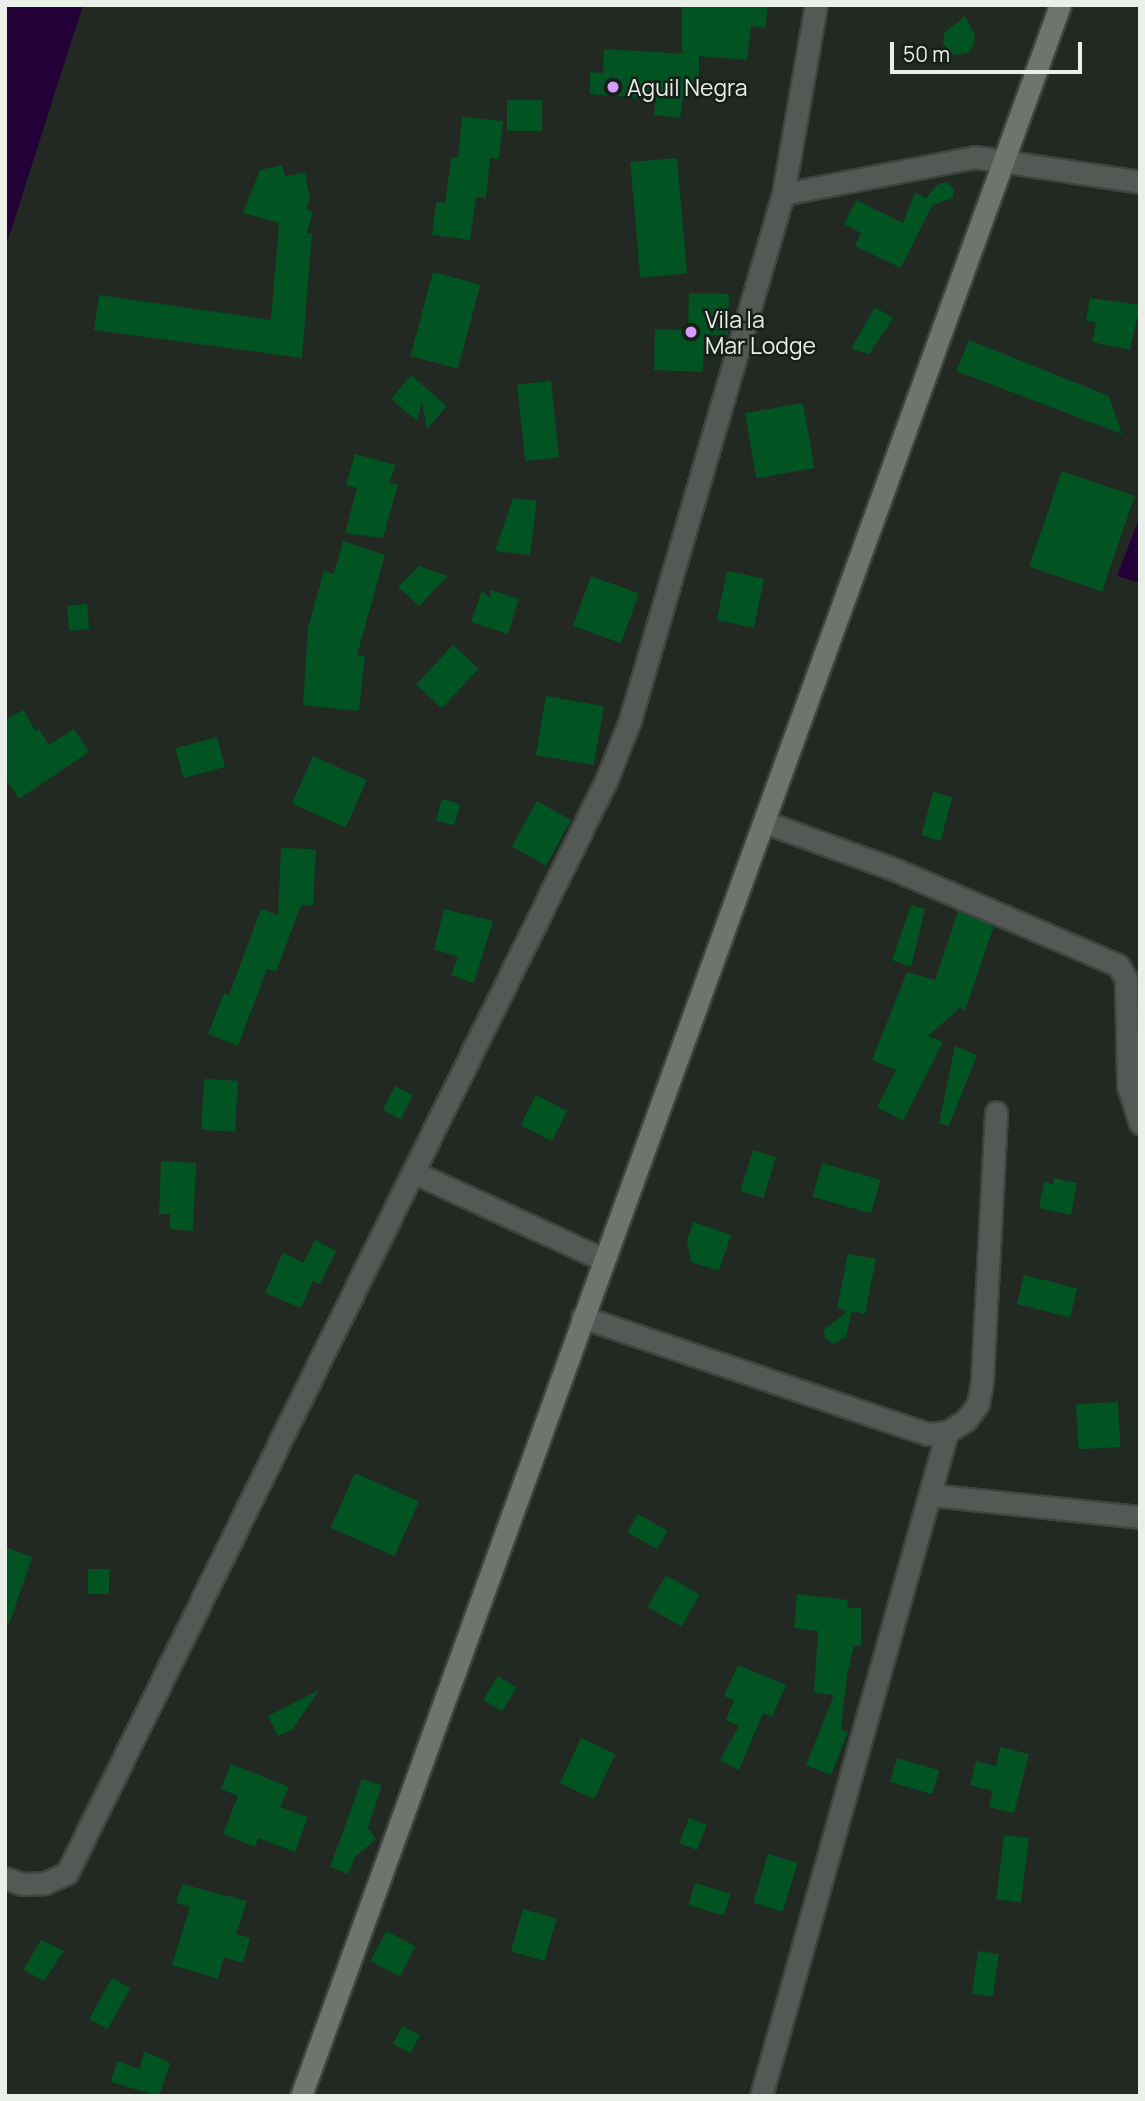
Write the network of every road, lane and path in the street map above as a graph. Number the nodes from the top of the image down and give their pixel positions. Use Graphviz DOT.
graph roads {
  1 [pos="816,5"];
  2 [pos="1060,5"];
  3 [pos="1003,160"];
  4 [pos="1140,182"];
  5 [pos="783,194"];
  6 [pos="764,822"];
  7 [pos="996,1112"];
  8 [pos="1140,1123"];
  9 [pos="413,1172"];
  10 [pos="604,1260"];
  11 [pos="582,1317"];
  12 [pos="947,1432"];
  13 [pos="932,1495"];
  14 [pos="1140,1517"];
  15 [pos="5,1878"];
  16 [pos="301,2096"];
  17 [pos="761,2096"];
  1 -- 5 [label="street"];
  2 -- 3 [label="main road"];
  3 -- 4 [label="street"];
  3 -- 5 [label="street"];
  3 -- 6 [label="main road"];
  5 -- 9 [label="street"];
  6 -- 8 [label="street"];
  6 -- 10 [label="main road"];
  7 -- 12 [label="street"];
  9 -- 10 [label="street"];
  9 -- 15 [label="street"];
  10 -- 11 [label="main road"];
  11 -- 12 [label="street"];
  11 -- 16 [label="main road"];
  12 -- 13 [label="street"];
  13 -- 14 [label="street"];
  13 -- 17 [label="street"];
}
